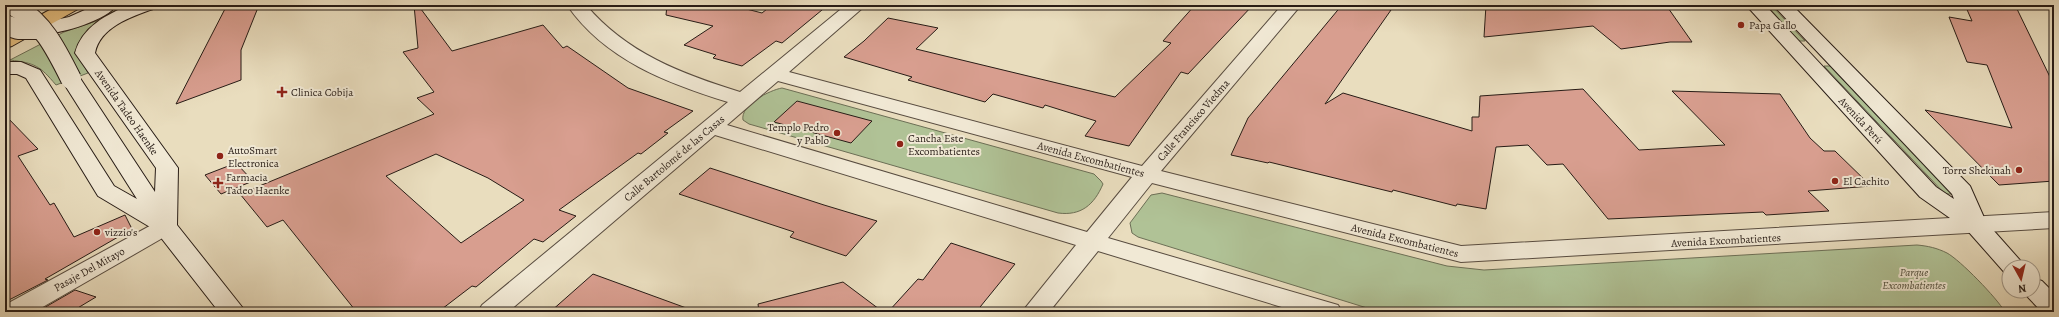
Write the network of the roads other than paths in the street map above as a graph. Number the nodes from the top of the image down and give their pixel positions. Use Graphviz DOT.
graph roads {
  1 [pos="13,5"];
  2 [pos="42,5"];
  3 [pos="72,5"];
  4 [pos="147,5"];
  5 [pos="576,5"];
  6 [pos="857,5"];
  7 [pos="1292,5"];
  8 [pos="1755,5"];
  9 [pos="1782,5"];
  10 [pos="115,10"];
  11 [pos="5,12"];
  12 [pos="64,24"];
  13 [pos="5,25"];
  14 [pos="5,42"];
  15 [pos="5,55"];
  16 [pos="5,68"];
  17 [pos="774,74"];
  18 [pos="743,100"];
  19 [pos="710,127"];
  20 [pos="1147,174"];
  21 [pos="2054,220"];
  22 [pos="1975,225"];
  23 [pos="165,227"];
  24 [pos="1092,240"];
  25 [pos="2007,259"];
  26 [pos="2041,295"];
  27 [pos="2054,309"];
  28 [pos="13,312"];
  29 [pos="233,312"];
  30 [pos="491,312"];
  31 [pos="1035,312"];
  32 [pos="1329,312"];
  1 -- 11 [label="street"];
  1 -- 23 [label="street, bridge"];
  2 -- 13 [label="main road"];
  3 -- 14 [label="main road"];
  4 -- 10 [label="street"];
  5 -- 18 [label="street"];
  6 -- 17 [label="street, Calle Bartolomé de las Casas"];
  7 -- 20 [label="street, Calle Francisco Viedma"];
  8 -- 22 [label="street, Avenida Perú"];
  9 -- 22 [label="street, Avenida Perú"];
  10 -- 12 [label="street"];
  10 -- 23 [label="street, Avenida Tadeo Haenke"];
  12 -- 13 [label="street, bridge"];
  12 -- 15 [label="main road"];
  16 -- 23 [label="street"];
  17 -- 18 [label="street, Calle Bartolomé de las Casas"];
  17 -- 20 [label="street, Avenida Excombatientes"];
  18 -- 19 [label="street, Calle Bartolomé de las Casas"];
  19 -- 24 [label="street"];
  19 -- 30 [label="street, Calle Bartolomé de las Casas"];
  20 -- 22 [label="street, Avenida Excombatientes"];
  20 -- 24 [label="street, Calle Francisco Viedma"];
  21 -- 22 [label="street, Avenida Excombatientes"];
  22 -- 25 [label="street, Avenida Perú"];
  23 -- 28 [label="street, Pasaje Del Mitayo"];
  23 -- 29 [label="street"];
  24 -- 31 [label="street, Calle Francisco Viedma"];
  24 -- 32 [label="street"];
  26 -- 27 [label="street"];
}
